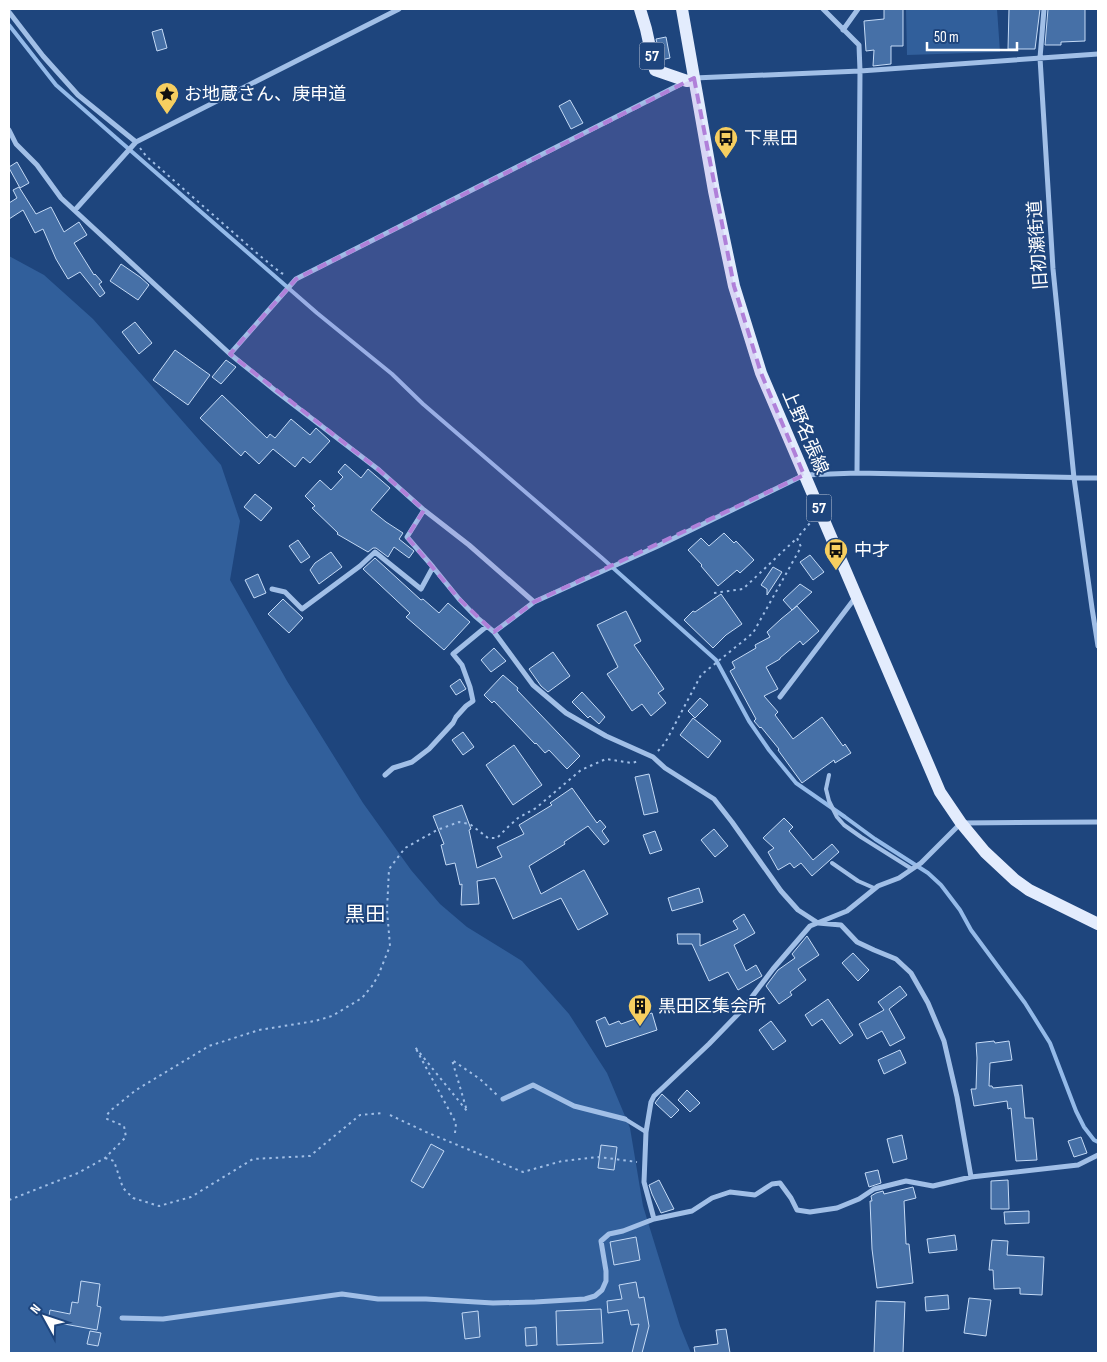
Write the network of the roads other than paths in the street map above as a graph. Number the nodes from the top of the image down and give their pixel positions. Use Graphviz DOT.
graph roads {
  1 [pos="399,9"];
  2 [pos="640,9"];
  3 [pos="682,9"];
  4 [pos="822,9"];
  5 [pos="858,9"];
  6 [pos="1044,9"];
  7 [pos="9,12"];
  8 [pos="843,30"];
  9 [pos="1098,54"];
  10 [pos="1040,58"];
  11 [pos="860,71"];
  12 [pos="690,79"];
  13 [pos="9,130"];
  14 [pos="136,142"];
  15 [pos="75,210"];
  16 [pos="230,354"];
  17 [pos="857,473"];
  18 [pos="804,475"];
  19 [pos="1074,478"];
  20 [pos="1098,478"];
  21 [pos="424,510"];
  22 [pos="433,567"];
  23 [pos="272,590"];
  24 [pos="857,595"];
  25 [pos="534,602"];
  26 [pos="486,626"];
  27 [pos="494,632"];
  28 [pos="1098,646"];
  29 [pos="780,697"];
  30 [pos="385,775"];
  31 [pos="829,775"];
  32 [pos="1098,822"];
  33 [pos="961,823"];
  34 [pos="832,862"];
  35 [pos="912,869"];
  36 [pos="874,888"];
  37 [pos="818,923"];
  38 [pos="1098,924"];
  39 [pos="503,1100"];
  40 [pos="625,1119"];
  41 [pos="646,1132"];
  42 [pos="1098,1155"];
  43 [pos="971,1177"];
  44 [pos="654,1219"];
  45 [pos="122,1318"];
  1 -- 14 [label="street"];
  2 -- 12 [label="main road, 57"];
  3 -- 12 [label="main road, 上野名張線 / 57"];
  4 -- 8 [label="street"];
  5 -- 8 [label="street"];
  6 -- 10 [label="street, 旧初瀬街道"];
  7 -- 14 [label="street"];
  8 -- 11 [label="street"];
  9 -- 10 [label="street"];
  10 -- 11 [label="street"];
  10 -- 19 [label="street, 旧初瀬街道"];
  11 -- 12 [label="street"];
  11 -- 17 [label="street"];
  12 -- 16 [label="street"];
  12 -- 18 [label="main road, 上野名張線 / 57"];
  13 -- 15 [label="street"];
  14 -- 15 [label="street"];
  15 -- 16 [label="street"];
  16 -- 21 [label="street"];
  17 -- 18 [label="street"];
  17 -- 19 [label="street"];
  18 -- 24 [label="main road, 上野名張線 / 57"];
  18 -- 25 [label="street"];
  19 -- 20 [label="street"];
  19 -- 28 [label="street, 旧初瀬街道"];
  21 -- 22 [label="street"];
  21 -- 25 [label="street"];
  22 -- 23 [label="street"];
  22 -- 26 [label="street"];
  24 -- 29 [label="street"];
  24 -- 33 [label="main road, 上野名張線 / 57"];
  25 -- 27 [label="street"];
  26 -- 27 [label="street"];
  26 -- 30 [label="street"];
  27 -- 37 [label="street"];
  31 -- 35 [label="lane"];
  32 -- 33 [label="street"];
  33 -- 35 [label="street"];
  33 -- 38 [label="main road, 上野名張線 / 57"];
  34 -- 36 [label="lane"];
  35 -- 36 [label="street"];
  36 -- 37 [label="street"];
  37 -- 41 [label="street"];
  37 -- 43 [label="street"];
  39 -- 40 [label="street"];
  40 -- 41 [label="lane"];
  41 -- 44 [label="street"];
  42 -- 43 [label="street"];
  43 -- 44 [label="street"];
  44 -- 45 [label="street"];
}
